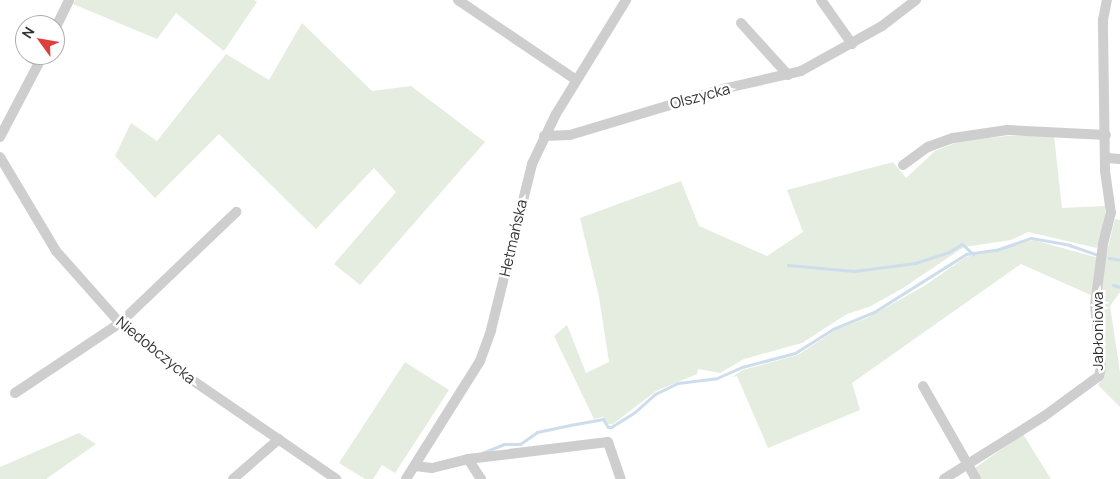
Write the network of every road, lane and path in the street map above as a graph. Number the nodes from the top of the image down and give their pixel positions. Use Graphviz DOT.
graph roads {
  1 [pos="69,0"];
  2 [pos="458,0"];
  3 [pos="626,0"];
  4 [pos="821,0"];
  5 [pos="916,0"];
  6 [pos="1107,0"];
  7 [pos="62,15"];
  8 [pos="741,24"];
  9 [pos="852,44"];
  10 [pos="38,65"];
  11 [pos="788,75"];
  12 [pos="576,80"];
  13 [pos="1106,135"];
  14 [pos="544,136"];
  15 [pos="0,137"];
  16 [pos="0,157"];
  17 [pos="1106,158"];
  18 [pos="1120,159"];
  19 [pos="903,165"];
  20 [pos="236,212"];
  21 [pos="120,323"];
  22 [pos="923,386"];
  23 [pos="15,393"];
  24 [pos="279,439"];
  25 [pos="468,459"];
  26 [pos="415,466"];
  27 [pos="968,466"];
  28 [pos="233,479"];
  29 [pos="336,479"];
  30 [pos="406,479"];
  31 [pos="481,479"];
  32 [pos="622,479"];
  33 [pos="944,479"];
  34 [pos="976,479"];
  1 -- 7 [label="street"];
  2 -- 12 [label="street"];
  3 -- 12 [label="street, Hetmańska"];
  4 -- 9 [label="street"];
  5 -- 9 [label="street, Olszycka"];
  6 -- 13 [label="street, Jabłoniowa"];
  8 -- 11 [label="street"];
  9 -- 11 [label="street, Olszycka"];
  10 -- 15 [label="street"];
  11 -- 14 [label="street, Olszycka"];
  12 -- 14 [label="street, Hetmańska"];
  13 -- 17 [label="street, Jabłoniowa"];
  13 -- 19 [label="street"];
  14 -- 26 [label="street, Hetmańska"];
  16 -- 21 [label="street, Niedobczycka"];
  17 -- 18 [label="street"];
  17 -- 27 [label="street, Jabłoniowa"];
  20 -- 21 [label="street"];
  21 -- 23 [label="street"];
  21 -- 24 [label="street, Niedobczycka"];
  22 -- 27 [label="street"];
  24 -- 28 [label="street"];
  24 -- 29 [label="street, Niedobczycka"];
  25 -- 26 [label="street"];
  25 -- 31 [label="street"];
  25 -- 32 [label="street"];
  26 -- 30 [label="street, Hetmańska"];
  27 -- 33 [label="street, Jabłoniowa"];
  27 -- 34 [label="street"];
}
